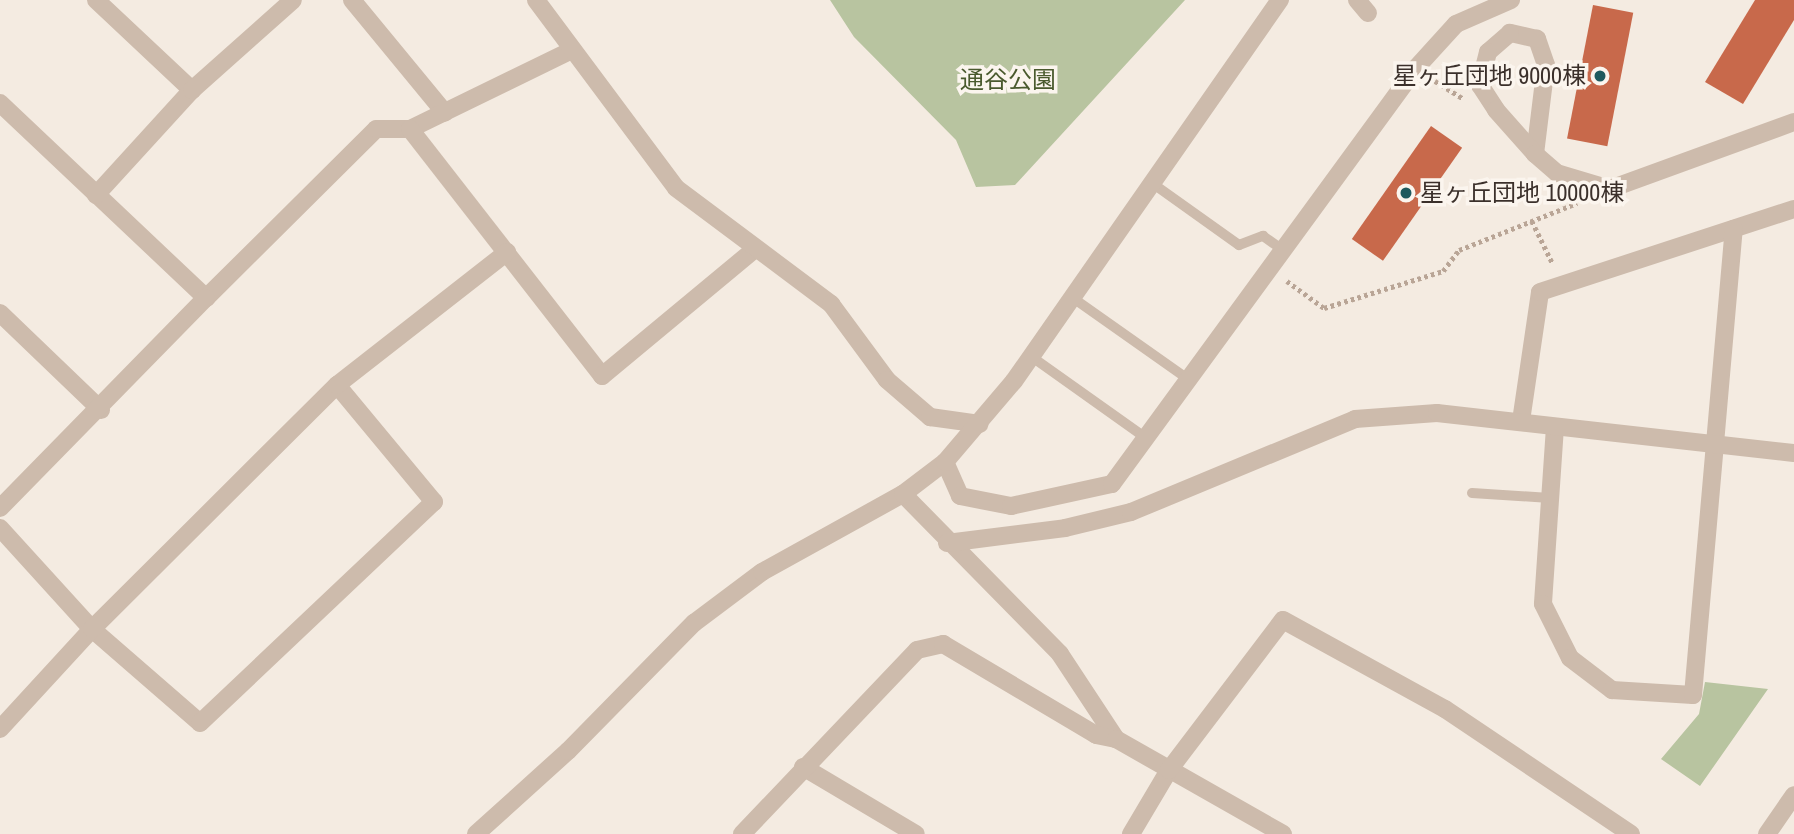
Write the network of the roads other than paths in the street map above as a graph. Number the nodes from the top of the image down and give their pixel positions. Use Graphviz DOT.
graph roads {
  1 [pos="96,0"];
  2 [pos="293,0"];
  3 [pos="352,0"];
  4 [pos="536,0"];
  5 [pos="1280,0"];
  6 [pos="1511,0"];
  7 [pos="570,51"];
  8 [pos="192,90"];
  9 [pos="0,103"];
  10 [pos="445,113"];
  11 [pos="1794,122"];
  12 [pos="410,129"];
  13 [pos="1535,154"];
  14 [pos="1152,183"];
  15 [pos="96,195"];
  16 [pos="1794,209"];
  17 [pos="1734,229"];
  18 [pos="755,249"];
  19 [pos="1283,250"];
  20 [pos="507,252"];
  21 [pos="1073,298"];
  22 [pos="206,299"];
  23 [pos="0,313"];
  24 [pos="1032,357"];
  25 [pos="1188,379"];
  26 [pos="337,385"];
  27 [pos="101,410"];
  28 [pos="1521,421"];
  29 [pos="980,424"];
  30 [pos="1555,426"];
  31 [pos="1146,438"];
  32 [pos="1711,446"];
  33 [pos="1794,453"];
  34 [pos="945,462"];
  35 [pos="1472,493"];
  36 [pos="904,494"];
  37 [pos="1550,498"];
  38 [pos="0,508"];
  39 [pos="0,528"];
  40 [pos="947,543"];
  41 [pos="92,629"];
  42 [pos="0,729"];
  43 [pos="1116,739"];
  44 [pos="803,767"];
  45 [pos="1169,770"];
  46 [pos="1794,796"];
  47 [pos="475,834"];
  48 [pos="742,834"];
  49 [pos="916,834"];
  50 [pos="1131,834"];
  51 [pos="1283,834"];
  52 [pos="1631,834"];
  53 [pos="1767,834"];
  1 -- 8 [label="street"];
  2 -- 8 [label="street"];
  3 -- 10 [label="street"];
  4 -- 7 [label="street"];
  5 -- 14 [label="street"];
  6 -- 19 [label="street"];
  7 -- 10 [label="street"];
  7 -- 18 [label="street"];
  8 -- 15 [label="street"];
  9 -- 15 [label="street"];
  10 -- 12 [label="street"];
  11 -- 13 [label="street"];
  12 -- 20 [label="street"];
  12 -- 22 [label="street"];
  13 -- 13 [label="street"];
  14 -- 19 [label="lane"];
  14 -- 21 [label="street"];
  15 -- 22 [label="street"];
  16 -- 17 [label="street"];
  17 -- 28 [label="street"];
  17 -- 32 [label="street"];
  18 -- 20 [label="street"];
  18 -- 29 [label="street"];
  19 -- 25 [label="street"];
  20 -- 26 [label="street"];
  21 -- 24 [label="street"];
  21 -- 25 [label="lane"];
  22 -- 27 [label="street"];
  23 -- 27 [label="street"];
  24 -- 29 [label="street"];
  24 -- 31 [label="lane"];
  25 -- 31 [label="street"];
  26 -- 41 [label="street"];
  26 -- 41 [label="street"];
  27 -- 38 [label="street"];
  28 -- 30 [label="street"];
  28 -- 40 [label="street"];
  29 -- 34 [label="street"];
  30 -- 32 [label="street"];
  30 -- 37 [label="street"];
  31 -- 34 [label="street"];
  32 -- 33 [label="street"];
  32 -- 37 [label="street"];
  34 -- 36 [label="street"];
  35 -- 37 [label="lane"];
  36 -- 40 [label="street"];
  36 -- 47 [label="street"];
  39 -- 41 [label="street"];
  40 -- 43 [label="street"];
  41 -- 42 [label="street"];
  43 -- 44 [label="street"];
  43 -- 45 [label="street"];
  44 -- 48 [label="street"];
  44 -- 49 [label="street"];
  45 -- 50 [label="street"];
  45 -- 51 [label="street"];
  45 -- 52 [label="street"];
  46 -- 53 [label="street"];
}
